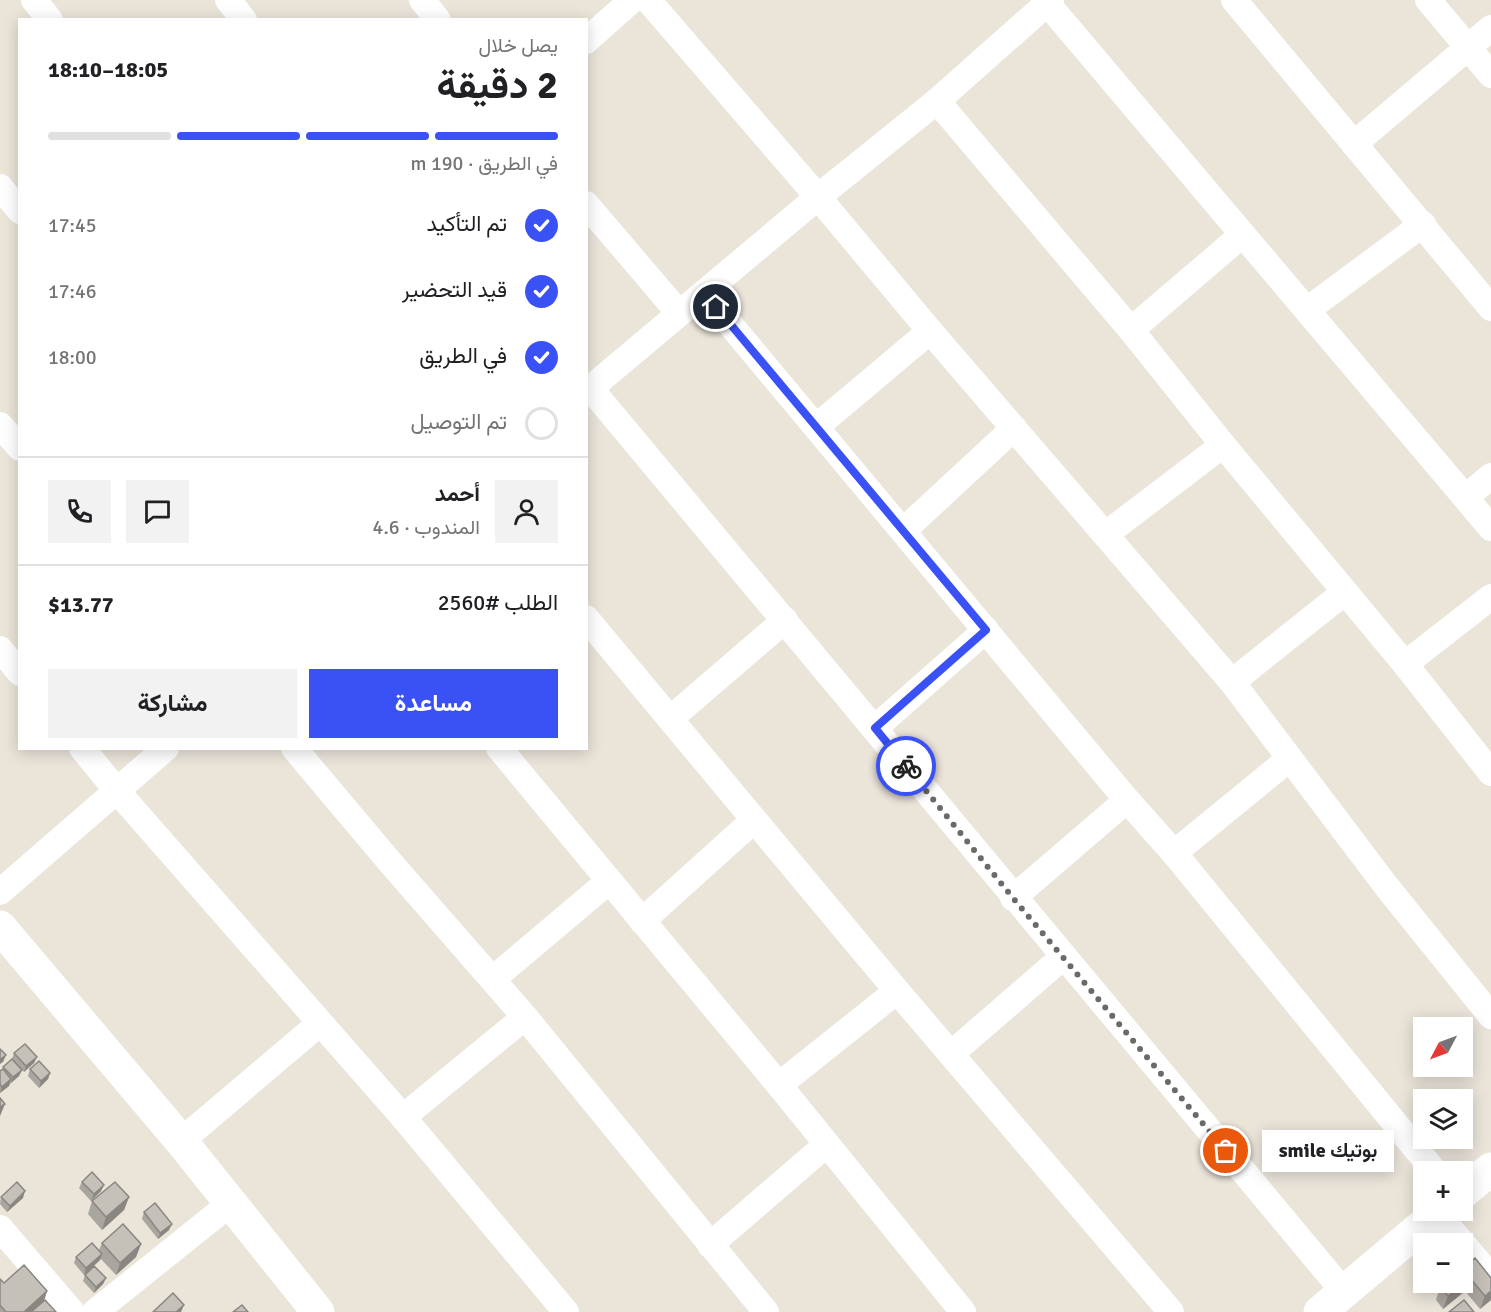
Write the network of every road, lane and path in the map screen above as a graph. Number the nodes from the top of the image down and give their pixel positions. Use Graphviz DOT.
graph roads {
  1 [pos="34,0"];
  2 [pos="632,0"];
  3 [pos="648,0"];
  4 [pos="1234,0"];
  5 [pos="1428,0"];
  6 [pos="1049,2"];
  7 [pos="48,18"];
  8 [pos="1491,27"];
  9 [pos="588,39"];
  10 [pos="1468,47"];
  11 [pos="1491,75"];
  12 [pos="937,101"];
  13 [pos="1354,144"];
  14 [pos="8,185"];
  15 [pos="818,197"];
  16 [pos="18,207"];
  17 [pos="590,214"];
  18 [pos="1423,224"];
  19 [pos="1242,235"];
  20 [pos="704,293"];
  21 [pos="1491,308"];
  22 [pos="1306,310"];
  23 [pos="679,313"];
  24 [pos="1131,330"];
  25 [pos="930,331"];
  26 [pos="589,390"];
  27 [pos="0,425"];
  28 [pos="816,427"];
  29 [pos="1014,428"];
  30 [pos="1223,445"];
  31 [pos="18,446"];
  32 [pos="1491,476"];
  33 [pos="1466,497"];
  34 [pos="1491,528"];
  35 [pos="903,531"];
  36 [pos="1106,534"];
  37 [pos="1345,592"];
  38 [pos="1491,597"];
  39 [pos="588,620"];
  40 [pos="785,620"];
  41 [pos="986,630"];
  42 [pos="0,649"];
  43 [pos="1405,664"];
  44 [pos="18,671"];
  45 [pos="1232,682"];
  46 [pos="670,719"];
  47 [pos="875,728"];
  48 [pos="84,750"];
  49 [pos="164,750"];
  50 [pos="296,750"];
  51 [pos="501,750"];
  52 [pos="1289,759"];
  53 [pos="1491,772"];
  54 [pos="117,791"];
  55 [pos="1127,800"];
  56 [pos="754,820"];
  57 [pos="1174,853"];
  58 [pos="609,881"];
  59 [pos="0,892"];
  60 [pos="1013,898"];
  61 [pos="642,921"];
  62 [pos="0,927"];
  63 [pos="1063,957"];
  64 [pos="493,979"];
  65 [pos="897,991"];
  66 [pos="1491,1016"];
  67 [pos="525,1017"];
  68 [pos="320,1023"];
  69 [pos="951,1054"];
  70 [pos="780,1085"];
  71 [pos="403,1117"];
  72 [pos="181,1141"];
  73 [pos="826,1145"];
  74 [pos="1426,1161"];
  75 [pos="1491,1169"];
  76 [pos="1473,1184"];
  77 [pos="231,1203"];
  78 [pos="1429,1221"];
  79 [pos="1447,1221"];
  80 [pos="0,1228"];
  81 [pos="710,1245"];
  82 [pos="1491,1277"];
  83 [pos="1328,1306"];
  84 [pos="72,1312"];
  85 [pos="95,1312"];
  86 [pos="318,1312"];
  87 [pos="566,1312"];
  88 [pos="766,1312"];
  89 [pos="963,1312"];
  90 [pos="1171,1312"];
  1 -- 7 [label="street"];
  2 -- 9 [label="street"];
  3 -- 15 [label="street"];
  4 -- 13 [label="street"];
  5 -- 10 [label="street"];
  6 -- 12 [label="street"];
  6 -- 19 [label="street"];
  8 -- 10 [label="street"];
  10 -- 11 [label="street"];
  10 -- 13 [label="street"];
  12 -- 15 [label="street"];
  12 -- 24 [label="street"];
  13 -- 18 [label="street"];
  14 -- 16 [label="street"];
  15 -- 20 [label="street"];
  15 -- 25 [label="street"];
  17 -- 23 [label="street"];
  18 -- 21 [label="street"];
  18 -- 22 [label="street"];
  19 -- 22 [label="street"];
  19 -- 24 [label="street"];
  20 -- 23 [label="street"];
  20 -- 28 [label="street"];
  22 -- 33 [label="street"];
  23 -- 26 [label="street"];
  24 -- 30 [label="street"];
  25 -- 28 [label="street"];
  25 -- 29 [label="street"];
  26 -- 40 [label="street"];
  27 -- 31 [label="street"];
  28 -- 35 [label="street"];
  29 -- 35 [label="street"];
  29 -- 36 [label="street"];
  30 -- 36 [label="street"];
  30 -- 37 [label="street"];
  32 -- 33 [label="street"];
  33 -- 34 [label="street"];
  35 -- 41 [label="street"];
  36 -- 45 [label="street"];
  37 -- 43 [label="street"];
  37 -- 45 [label="street"];
  38 -- 43 [label="street"];
  39 -- 46 [label="street"];
  40 -- 46 [label="street"];
  40 -- 47 [label="street"];
  41 -- 47 [label="street"];
  41 -- 55 [label="street"];
  42 -- 44 [label="street"];
  43 -- 53 [label="street"];
  45 -- 52 [label="street"];
  46 -- 56 [label="street"];
  47 -- 60 [label="street"];
  48 -- 54 [label="street"];
  49 -- 54 [label="street"];
  50 -- 64 [label="street"];
  51 -- 58 [label="street"];
  52 -- 57 [label="street"];
  52 -- 66 [label="street"];
  54 -- 59 [label="street"];
  54 -- 68 [label="street"];
  55 -- 57 [label="street"];
  55 -- 60 [label="street"];
  56 -- 61 [label="street"];
  56 -- 65 [label="street"];
  57 -- 74 [label="street"];
  58 -- 61 [label="street"];
  58 -- 64 [label="street"];
  60 -- 63 [label="street"];
  61 -- 70 [label="street"];
  62 -- 72 [label="street"];
  63 -- 69 [label="street"];
  63 -- 83 [label="street"];
  64 -- 67 [label="street"];
  65 -- 69 [label="street"];
  65 -- 70 [label="street"];
  67 -- 71 [label="street"];
  67 -- 81 [label="street"];
  68 -- 71 [label="street"];
  68 -- 72 [label="street"];
  69 -- 90 [label="street"];
  70 -- 73 [label="street"];
  71 -- 87 [label="street"];
  72 -- 77 [label="street"];
  73 -- 81 [label="street"];
  73 -- 89 [label="street"];
  75 -- 76 [label="street"];
  77 -- 85 [label="street"];
  77 -- 86 [label="street"];
  78 -- 83 [label="street"];
  79 -- 82 [label="street"];
  80 -- 84 [label="street"];
  81 -- 88 [label="street"];
}
